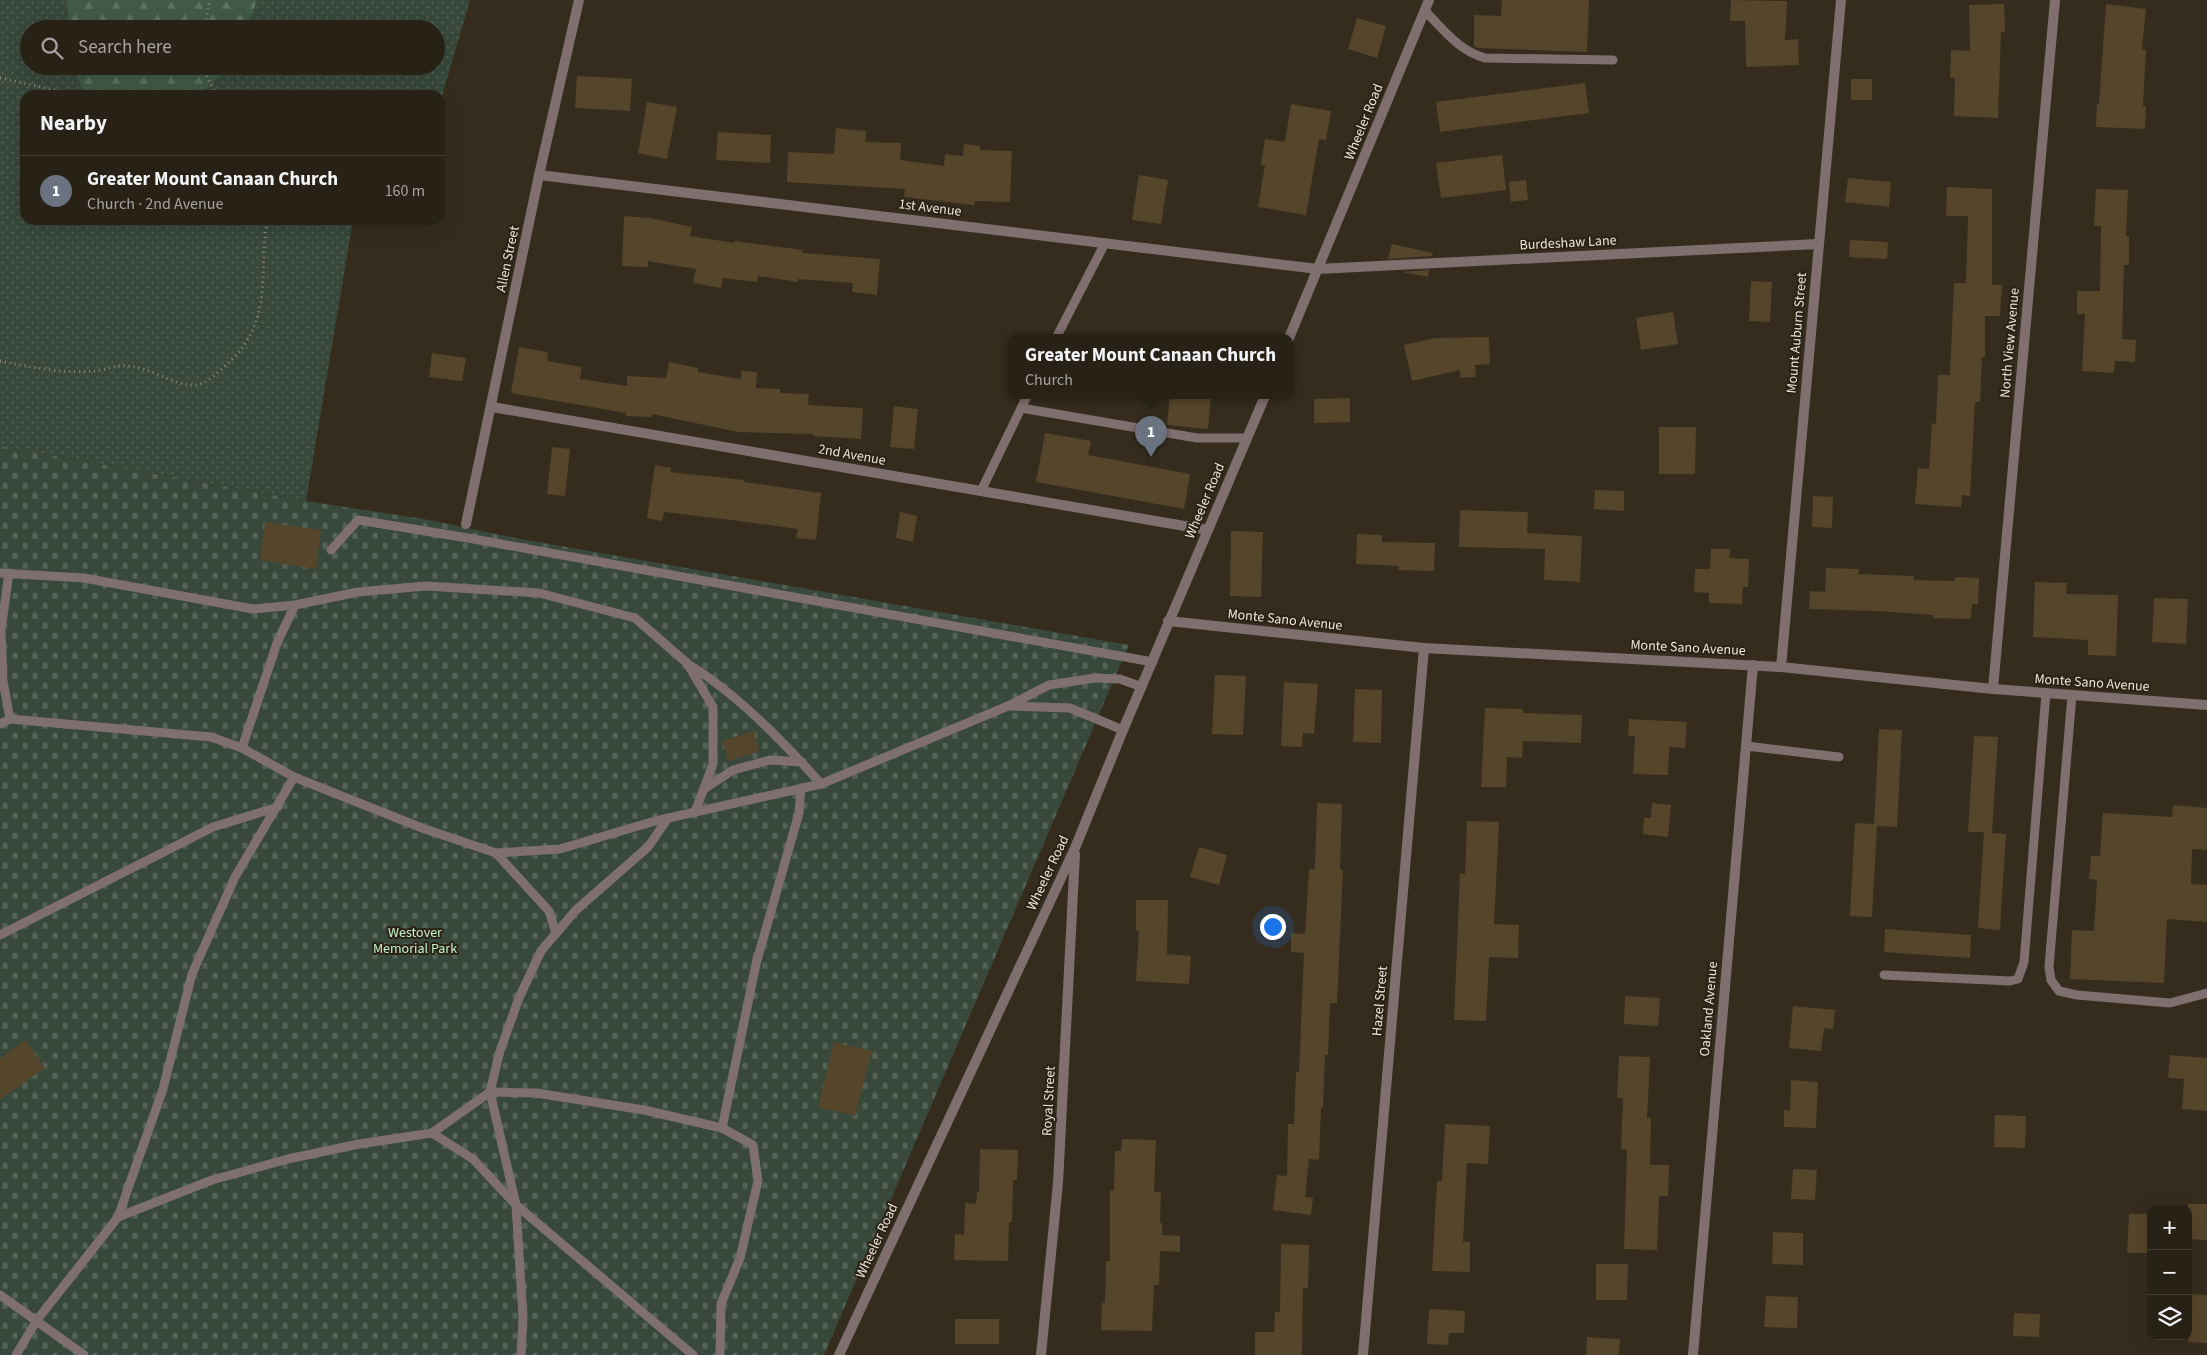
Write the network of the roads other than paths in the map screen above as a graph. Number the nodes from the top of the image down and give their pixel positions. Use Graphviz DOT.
graph roads {
  1 [pos="579,0"];
  2 [pos="1429,0"];
  3 [pos="1841,0"];
  4 [pos="2055,0"];
  5 [pos="1425,10"];
  6 [pos="1613,60"];
  7 [pos="539,175"];
  8 [pos="1105,243"];
  9 [pos="1818,244"];
  10 [pos="1318,269"];
  11 [pos="1058,334"];
  12 [pos="1291,334"];
  13 [pos="1026,399"];
  14 [pos="1264,399"];
  15 [pos="492,407"];
  16 [pos="1021,408"];
  17 [pos="1247,438"];
  18 [pos="982,491"];
  19 [pos="466,524"];
  20 [pos="1208,530"];
  21 [pos="331,550"];
  22 [pos="4,573"];
  23 [pos="295,605"];
  24 [pos="1168,621"];
  25 [pos="1424,648"];
  26 [pos="1153,662"];
  27 [pos="687,663"];
  28 [pos="1753,665"];
  29 [pos="1782,667"];
  30 [pos="1142,687"];
  31 [pos="1993,689"];
  32 [pos="2046,693"];
  33 [pos="2072,695"];
  34 [pos="2207,705"];
  35 [pos="1008,706"];
  36 [pos="10,719"];
  37 [pos="0,724"];
  38 [pos="1123,730"];
  39 [pos="1746,746"];
  40 [pos="242,748"];
  41 [pos="1839,757"];
  42 [pos="802,762"];
  43 [pos="294,777"];
  44 [pos="821,784"];
  45 [pos="801,788"];
  46 [pos="703,789"];
  47 [pos="278,807"];
  48 [pos="695,812"];
  49 [pos="668,818"];
  50 [pos="1075,848"];
  51 [pos="496,853"];
  52 [pos="556,933"];
  53 [pos="0,935"];
  54 [pos="1884,975"];
  55 [pos="2207,993"];
  56 [pos="490,1092"];
  57 [pos="722,1128"];
  58 [pos="432,1133"];
  59 [pos="516,1205"];
  60 [pos="118,1217"];
  61 [pos="0,1295"];
  62 [pos="37,1320"];
  63 [pos="16,1355"];
  64 [pos="84,1355"];
  65 [pos="521,1355"];
  66 [pos="693,1355"];
  67 [pos="720,1355"];
  68 [pos="839,1355"];
  69 [pos="1041,1355"];
  70 [pos="1363,1355"];
  71 [pos="1693,1355"];
  1 -- 7 [label="street, Allen Street"];
  2 -- 5 [label="street, Wheeler Road"];
  3 -- 9 [label="street, Mount Auburn Street"];
  4 -- 31 [label="street, North View Avenue"];
  5 -- 6 [label="lane"];
  5 -- 10 [label="street, Wheeler Road"];
  7 -- 8 [label="street, 1st Avenue"];
  7 -- 15 [label="street, Allen Street"];
  8 -- 10 [label="street, 1st Avenue"];
  8 -- 11 [label="lane"];
  9 -- 10 [label="street, Burdeshaw Lane"];
  9 -- 29 [label="street, Mount Auburn Street"];
  10 -- 12 [label="street, Wheeler Road"];
  13 -- 16 [label="lane"];
  14 -- 17 [label="street, Wheeler Road"];
  15 -- 18 [label="street, 2nd Avenue"];
  15 -- 19 [label="street, Allen Street"];
  16 -- 17 [label="lane"];
  16 -- 18 [label="lane"];
  17 -- 20 [label="street, Wheeler Road"];
  18 -- 20 [label="street, 2nd Avenue"];
  20 -- 24 [label="street, Wheeler Road"];
  21 -- 26 [label="lane"];
  22 -- 23 [label="lane"];
  22 -- 36 [label="lane"];
  23 -- 27 [label="lane"];
  23 -- 40 [label="lane"];
  24 -- 25 [label="street, Monte Sano Avenue"];
  24 -- 26 [label="street, Wheeler Road"];
  25 -- 28 [label="street, Monte Sano Avenue"];
  25 -- 70 [label="street, Hazel Street"];
  26 -- 30 [label="street, Wheeler Road"];
  27 -- 42 [label="lane"];
  27 -- 46 [label="lane"];
  28 -- 29 [label="street, Monte Sano Avenue"];
  28 -- 39 [label="street, Oakland Avenue"];
  29 -- 31 [label="street, Monte Sano Avenue"];
  30 -- 35 [label="lane"];
  30 -- 38 [label="street, Wheeler Road"];
  31 -- 32 [label="street, Monte Sano Avenue"];
  32 -- 33 [label="street, Monte Sano Avenue"];
  32 -- 54 [label="lane"];
  33 -- 34 [label="street, Monte Sano Avenue"];
  33 -- 55 [label="lane"];
  35 -- 38 [label="lane"];
  35 -- 44 [label="lane"];
  36 -- 37 [label="lane"];
  36 -- 40 [label="lane"];
  38 -- 50 [label="street, Wheeler Road"];
  39 -- 41 [label="lane"];
  39 -- 71 [label="street, Oakland Avenue"];
  40 -- 43 [label="lane"];
  42 -- 44 [label="lane"];
  42 -- 46 [label="lane"];
  43 -- 47 [label="lane"];
  43 -- 51 [label="lane"];
  44 -- 45 [label="lane"];
  45 -- 48 [label="lane"];
  45 -- 57 [label="lane"];
  46 -- 48 [label="lane"];
  47 -- 53 [label="lane"];
  47 -- 60 [label="lane"];
  48 -- 49 [label="lane"];
  49 -- 51 [label="lane"];
  49 -- 52 [label="lane"];
  50 -- 68 [label="street, Wheeler Road"];
  50 -- 69 [label="street, Royal Street"];
  51 -- 52 [label="lane"];
  52 -- 56 [label="lane"];
  56 -- 57 [label="lane"];
  56 -- 58 [label="lane"];
  56 -- 59 [label="lane"];
  57 -- 67 [label="lane"];
  58 -- 59 [label="lane"];
  58 -- 60 [label="lane"];
  59 -- 65 [label="lane"];
  59 -- 66 [label="lane"];
  60 -- 62 [label="lane"];
  61 -- 62 [label="lane"];
  62 -- 63 [label="lane"];
  62 -- 64 [label="lane"];
}
